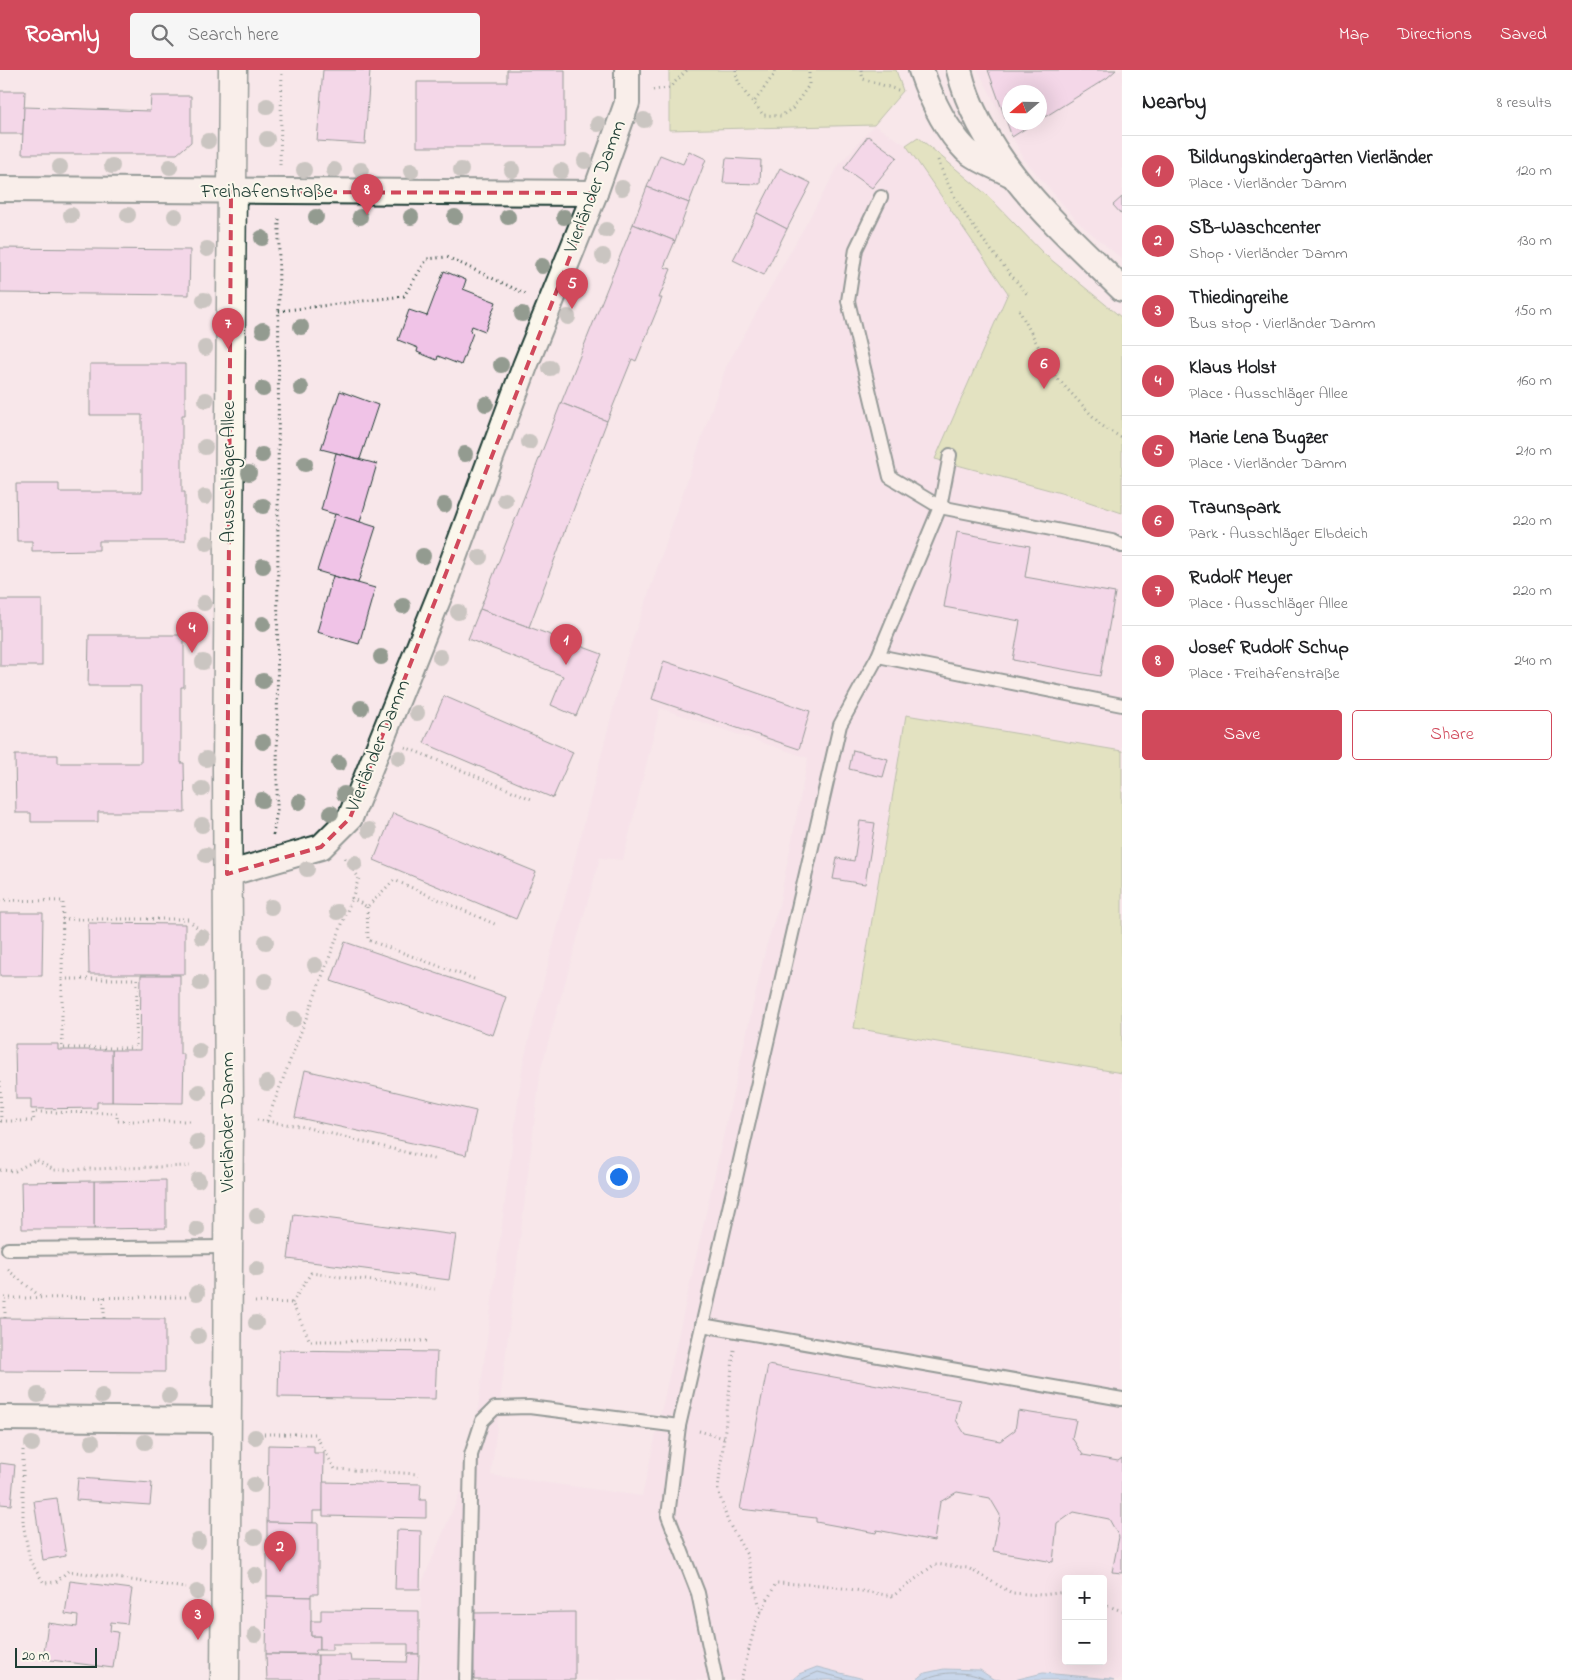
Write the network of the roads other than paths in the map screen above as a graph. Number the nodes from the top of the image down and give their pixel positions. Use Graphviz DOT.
graph roads {
  1 [pos="233,70"];
  2 [pos="627,70"];
  3 [pos="921,70"];
  4 [pos="959,70"];
  5 [pos="1014,176"];
  6 [pos="0,189"];
  7 [pos="231,192"];
  8 [pos="595,193"];
  9 [pos="881,197"];
  10 [pos="1122,289"];
  11 [pos="950,455"];
  12 [pos="940,507"];
  13 [pos="1122,546"];
  14 [pos="878,656"];
  15 [pos="1122,706"];
  16 [pos="227,874"];
  17 [pos="228,1247"];
  18 [pos="8,1249"];
  19 [pos="702,1325"];
  20 [pos="1122,1399"];
  21 [pos="0,1418"];
  22 [pos="679,1426"];
  23 [pos="226,1427"];
  24 [pos="225,1680"];
  25 [pos="466,1680"];
  26 [pos="716,1680"];
  1 -- 7 [label="street, Ausschläger Allee"];
  2 -- 8 [label="street, Vierländer Damm"];
  3 -- 5 [label="street"];
  4 -- 5 [label="street"];
  5 -- 10 [label="street"];
  6 -- 7 [label="street, Freihafenstraße"];
  7 -- 8 [label="street, Freihafenstraße"];
  7 -- 16 [label="street, Ausschläger Allee"];
  8 -- 16 [label="street, Vierländer Damm"];
  9 -- 12 [label="lane"];
  11 -- 12 [label="lane"];
  12 -- 13 [label="lane"];
  12 -- 14 [label="lane"];
  14 -- 15 [label="lane"];
  14 -- 19 [label="lane"];
  16 -- 17 [label="street, Vierländer Damm"];
  17 -- 18 [label="lane"];
  17 -- 23 [label="street, Vierländer Damm"];
  19 -- 20 [label="lane"];
  19 -- 22 [label="lane"];
  21 -- 23 [label="street"];
  22 -- 25 [label="lane"];
  22 -- 26 [label="lane"];
  23 -- 24 [label="street, Vierländer Damm"];
}
